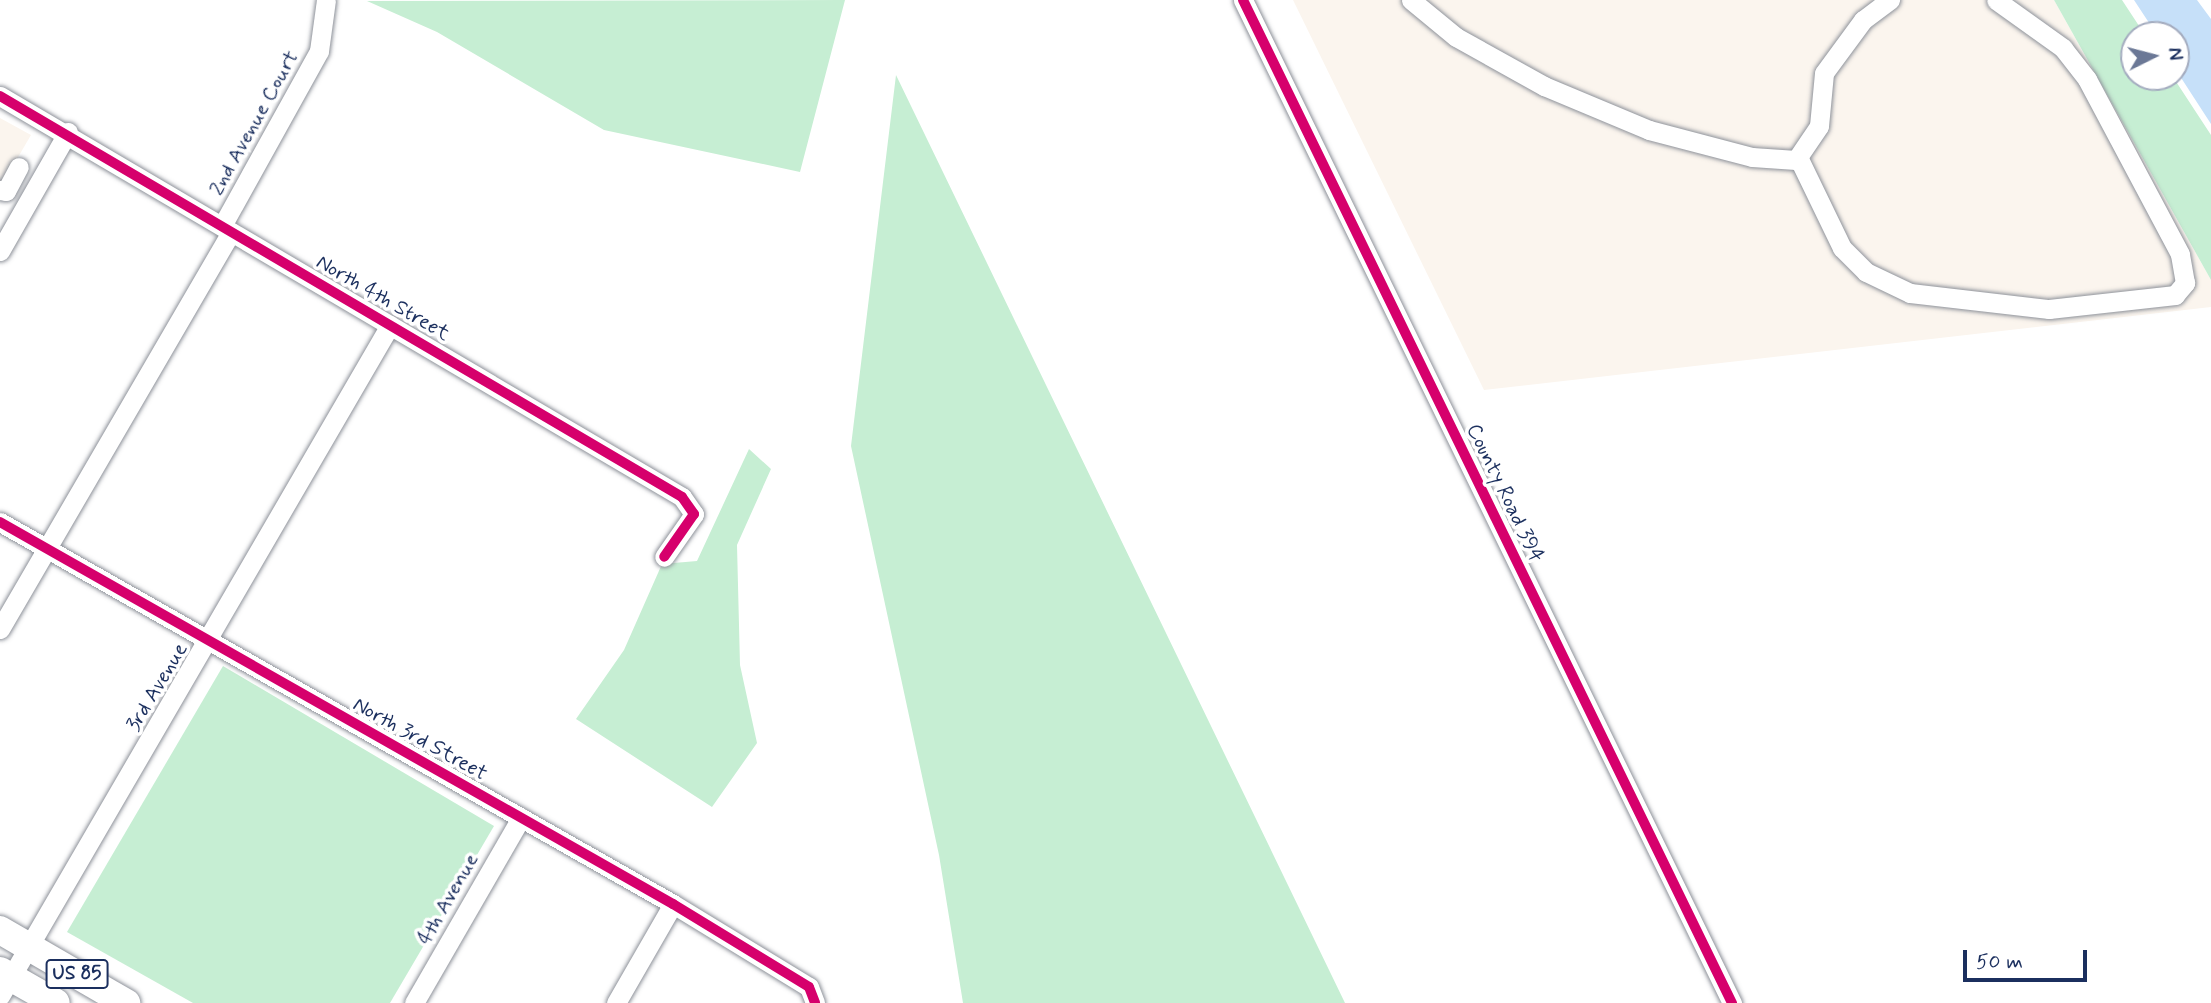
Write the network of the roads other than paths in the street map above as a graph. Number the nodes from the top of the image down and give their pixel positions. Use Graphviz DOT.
graph roads {
  1 [pos="326,0"];
  2 [pos="1243,0"];
  3 [pos="1411,0"];
  4 [pos="1890,0"];
  5 [pos="1996,0"];
  6 [pos="0,96"];
  7 [pos="68,132"];
  8 [pos="1798,158"];
  9 [pos="19,167"];
  10 [pos="0,190"];
  11 [pos="226,229"];
  12 [pos="0,251"];
  13 [pos="390,325"];
  14 [pos="0,522"];
  15 [pos="48,550"];
  16 [pos="664,557"];
  17 [pos="0,629"];
  18 [pos="209,645"];
  19 [pos="521,818"];
  20 [pos="673,904"];
  21 [pos="0,930"];
  22 [pos="28,946"];
  23 [pos="4,981"];
  24 [pos="816,1000"];
  25 [pos="56,1003"];
  26 [pos="127,1003"];
  27 [pos="414,1003"];
  28 [pos="616,1003"];
  29 [pos="1732,1003"];
  1 -- 11 [label="street, 2nd Avenue Court"];
  2 -- 29 [label="street, County Road 394"];
  3 -- 8 [label="street"];
  4 -- 8 [label="street"];
  5 -- 8 [label="street"];
  6 -- 7 [label="street, North 4th Street"];
  7 -- 11 [label="street, North 4th Street"];
  7 -- 12 [label="street"];
  9 -- 10 [label="street"];
  11 -- 13 [label="street, North 4th Street"];
  11 -- 15 [label="street, 2nd Avenue Court"];
  13 -- 16 [label="street, North 4th Street"];
  13 -- 18 [label="street, 3rd Avenue"];
  14 -- 15 [label="street, North 3rd Street"];
  15 -- 17 [label="street, 2nd Avenue Court"];
  15 -- 18 [label="street, North 3rd Street"];
  18 -- 19 [label="street, North 3rd Street"];
  18 -- 22 [label="street, 3rd Avenue"];
  19 -- 20 [label="street, North 3rd Street"];
  19 -- 27 [label="street, 4th Avenue"];
  20 -- 24 [label="street, North 3rd Street"];
  20 -- 28 [label="street"];
  21 -- 22 [label="highway, US 85"];
  22 -- 23 [label="street, 3rd Avenue"];
  22 -- 26 [label="highway, US 85"];
  23 -- 25 [label="highway, US 85"];
}
